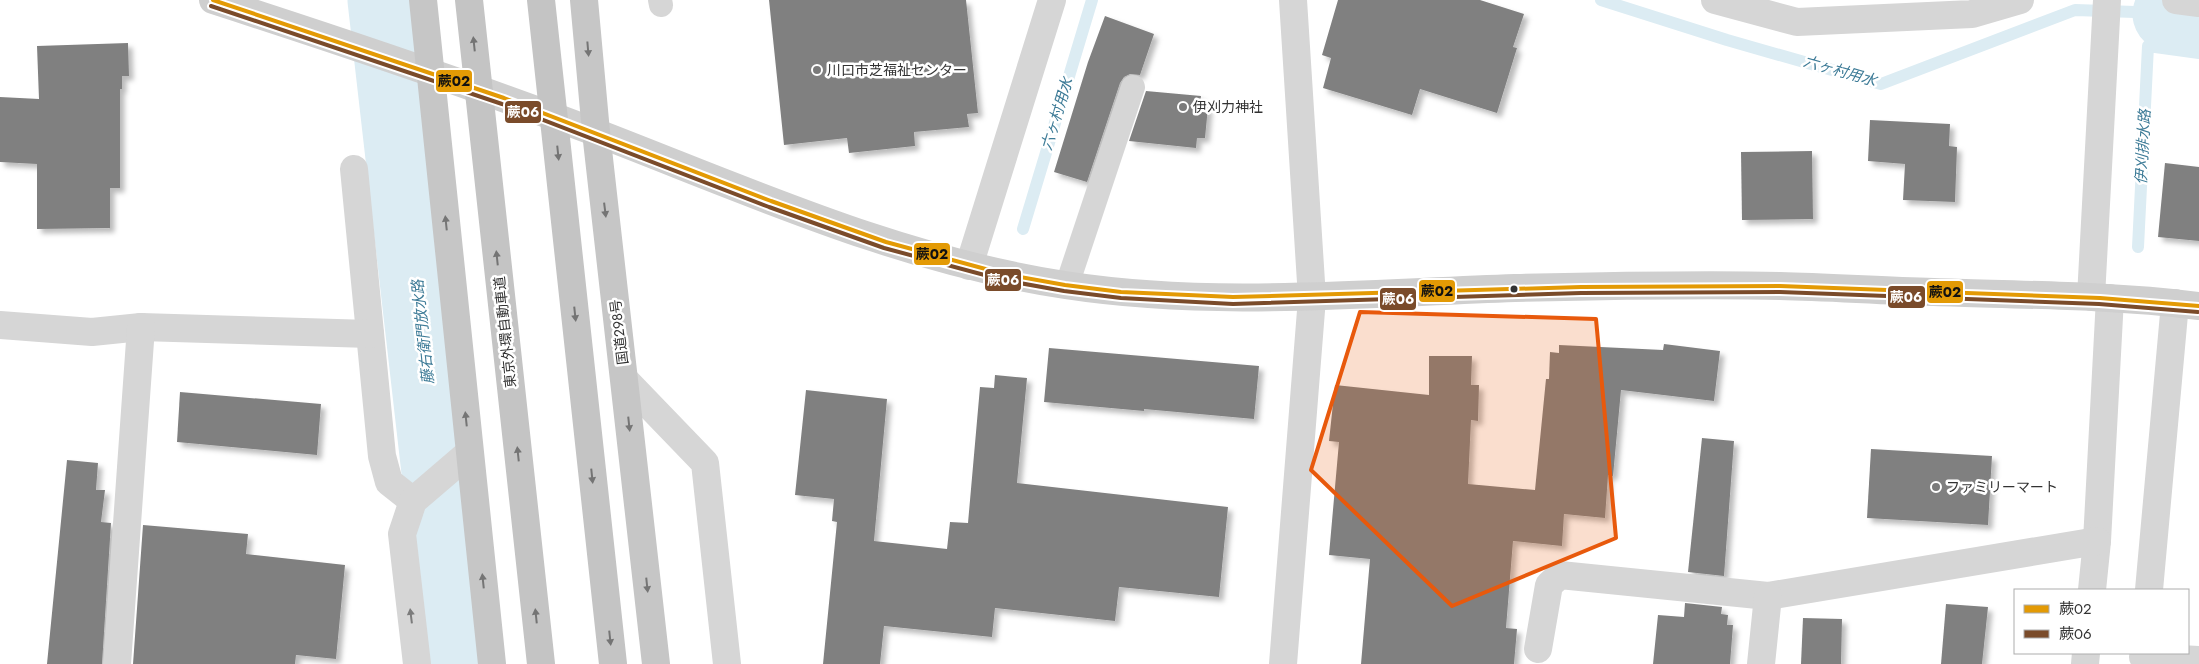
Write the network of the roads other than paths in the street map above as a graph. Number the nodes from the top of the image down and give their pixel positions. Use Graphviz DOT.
graph roads {
  1 [pos="423,0"];
  2 [pos="469,0"];
  3 [pos="541,0"];
  4 [pos="584,0"];
  5 [pos="1052,0"];
  6 [pos="1293,0"];
  7 [pos="2020,0"];
  8 [pos="2107,0"];
  9 [pos="2176,0"];
  10 [pos="1725,1"];
  11 [pos="228,2"];
  12 [pos="2199,3"];
  13 [pos="431,72"];
  14 [pos="1133,87"];
  15 [pos="596,132"];
  16 [pos="354,168"];
  17 [pos="969,266"];
  18 [pos="1067,286"];
  19 [pos="2100,297"];
  20 [pos="1312,298"];
  21 [pos="2187,305"];
  22 [pos="0,325"];
  23 [pos="141,327"];
  24 [pos="370,334"];
  25 [pos="625,380"];
  26 [pos="469,453"];
  27 [pos="413,501"];
  28 [pos="2097,541"];
  29 [pos="2092,589"];
  30 [pos="2149,589"];
  31 [pos="1768,596"];
  32 [pos="1538,649"];
  33 [pos="2143,658"];
  34 [pos="2199,660"];
  35 [pos="117,664"];
  36 [pos="416,664"];
  37 [pos="492,664"];
  38 [pos="541,664"];
  39 [pos="613,664"];
  40 [pos="656,664"];
  41 [pos="727,664"];
  42 [pos="1283,664"];
  43 [pos="1761,664"];
  1 -- 13 [label="highway"];
  38 -- 2 [label="highway, 東京外環自動車道, one-way, bridge"];
  3 -- 39 [label="highway, one-way, bridge"];
  4 -- 15 [label="highway, 国道298号, one-way"];
  5 -- 17 [label="street"];
  6 -- 20 [label="street"];
  7 -- 10 [label="street"];
  8 -- 19 [label="street"];
  9 -- 12 [label="street"];
  11 -- 13 [label="main road"];
  13 -- 15 [label="main road"];
  26 -- 13 [label="highway, one-way"];
  14 -- 18 [label="lane"];
  15 -- 17 [label="main road"];
  15 -- 25 [label="highway, 国道298号, one-way"];
  16 -- 24 [label="street"];
  17 -- 18 [label="main road"];
  18 -- 20 [label="main road"];
  19 -- 20 [label="main road"];
  19 -- 21 [label="main road"];
  19 -- 28 [label="street"];
  20 -- 42 [label="street"];
  21 -- 30 [label="street"];
  22 -- 23 [label="street"];
  23 -- 24 [label="street"];
  23 -- 35 [label="street"];
  24 -- 27 [label="street"];
  25 -- 40 [label="highway, 国道298号, one-way"];
  25 -- 41 [label="street"];
  26 -- 27 [label="street"];
  37 -- 26 [label="highway, one-way"];
  36 -- 27 [label="street, one-way"];
  28 -- 29 [label="street"];
  28 -- 31 [label="street"];
  31 -- 32 [label="street"];
  31 -- 43 [label="street"];
  33 -- 34 [label="street"];
}
